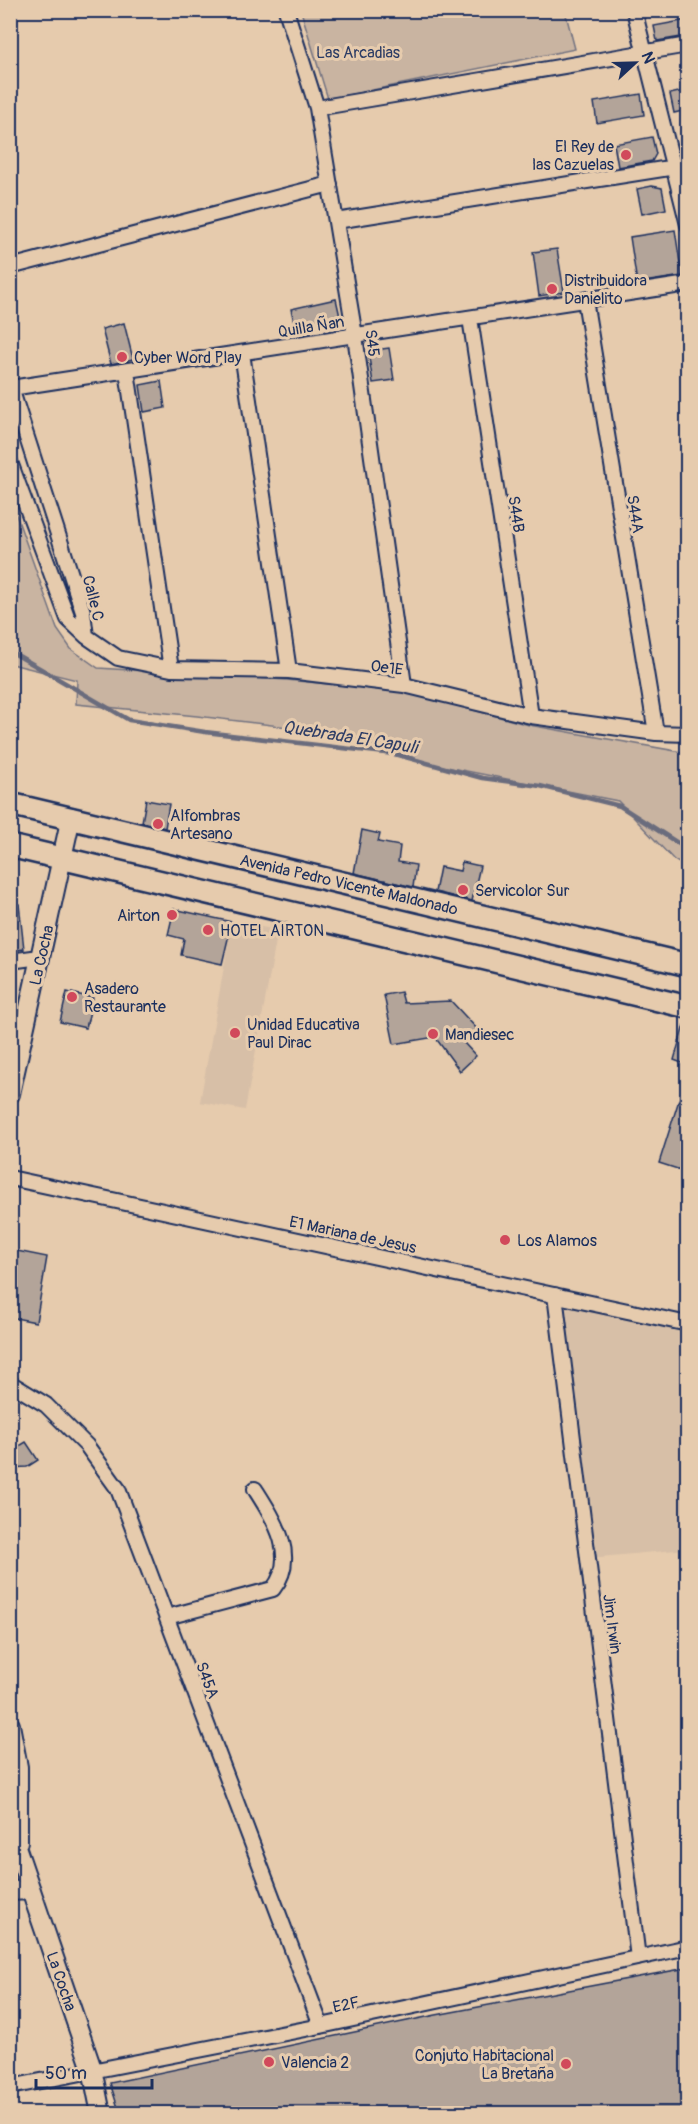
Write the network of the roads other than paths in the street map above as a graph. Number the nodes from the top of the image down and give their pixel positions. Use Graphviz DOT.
graph roads {
  1 [pos="286,10"];
  2 [pos="634,10"];
  3 [pos="687,45"];
  4 [pos="644,52"];
  5 [pos="317,108"];
  6 [pos="680,166"];
  7 [pos="330,184"];
  8 [pos="336,221"];
  9 [pos="687,225"];
  10 [pos="10,267"];
  11 [pos="687,284"];
  12 [pos="585,300"];
  13 [pos="470,318"];
  14 [pos="355,336"];
  15 [pos="242,353"];
  16 [pos="127,370"];
  17 [pos="11,387"];
  18 [pos="10,462"];
  19 [pos="86,636"];
  20 [pos="171,669"];
  21 [pos="289,671"];
  22 [pos="404,685"];
  23 [pos="531,716"];
  24 [pos="656,733"];
  25 [pos="687,734"];
  26 [pos="10,804"];
  27 [pos="71,817"];
  28 [pos="10,846"];
  29 [pos="63,858"];
  30 [pos="40,957"];
  31 [pos="10,961"];
  32 [pos="687,965"];
  33 [pos="687,1007"];
  34 [pos="15,1052"];
  35 [pos="10,1094"];
  36 [pos="10,1178"];
  37 [pos="555,1295"];
  38 [pos="687,1324"];
  39 [pos="10,1383"];
  40 [pos="255,1489"];
  41 [pos="166,1617"];
  42 [pos="10,1725"];
  43 [pos="10,1829"];
  44 [pos="18,1850"];
  45 [pos="18,1871"];
  46 [pos="31,1890"];
  47 [pos="10,1891"];
  48 [pos="687,1947"];
  49 [pos="638,1958"];
  50 [pos="321,2026"];
  51 [pos="92,2069"];
  52 [pos="10,2087"];
  53 [pos="100,2114"];
  1 -- 5 [label="street, S45"];
  2 -- 4 [label="street"];
  3 -- 4 [label="street"];
  4 -- 5 [label="street"];
  4 -- 6 [label="street"];
  5 -- 7 [label="street, S45"];
  6 -- 8 [label="street"];
  6 -- 9 [label="street"];
  7 -- 8 [label="street, S45"];
  7 -- 10 [label="street"];
  8 -- 14 [label="street, S45"];
  11 -- 12 [label="street, Quilla Ñan"];
  12 -- 13 [label="street, Quilla Ñan"];
  12 -- 24 [label="street, S44A"];
  13 -- 14 [label="street, Quilla Ñan"];
  13 -- 23 [label="street, S44B"];
  14 -- 15 [label="street, Quilla Ñan"];
  14 -- 22 [label="street, S45"];
  15 -- 16 [label="street, Quilla Ñan"];
  15 -- 21 [label="street"];
  16 -- 17 [label="street, Quilla Ñan"];
  16 -- 20 [label="street"];
  17 -- 19 [label="street, Calle C"];
  18 -- 19 [label="street, Calle C"];
  19 -- 20 [label="street, Oe1E"];
  20 -- 21 [label="street, Oe1E"];
  21 -- 22 [label="street, Oe1E"];
  22 -- 23 [label="street, Oe1E"];
  23 -- 24 [label="street, Oe1E"];
  24 -- 25 [label="street, Oe1E"];
  26 -- 27 [label="main road, Avenida Pedro Vicente Maldonado"];
  27 -- 29 [label="street, La Cocha"];
  27 -- 32 [label="main road, Avenida Pedro Vicente Maldonado"];
  28 -- 29 [label="main road"];
  29 -- 30 [label="street, La Cocha"];
  29 -- 33 [label="main road"];
  30 -- 31 [label="street"];
  30 -- 34 [label="street, La Cocha"];
  34 -- 35 [label="street, La Cocha"];
  36 -- 37 [label="street, E1 Mariana de Jesus"];
  37 -- 38 [label="street, E1 Mariana de Jesus"];
  37 -- 49 [label="street, Jim Irwin"];
  39 -- 41 [label="street, S45A"];
  40 -- 41 [label="street"];
  41 -- 50 [label="street, S45A"];
  42 -- 44 [label="street, La Cocha"];
  43 -- 44 [label="street, La Cocha"];
  44 -- 45 [label="street, La Cocha"];
  45 -- 46 [label="street, La Cocha"];
  46 -- 47 [label="street"];
  46 -- 51 [label="street, La Cocha"];
  48 -- 49 [label="street, E2F"];
  49 -- 50 [label="street, E2F"];
  50 -- 51 [label="street, E2F"];
  51 -- 52 [label="street, E2F"];
  51 -- 53 [label="street, La Cocha"];
}
